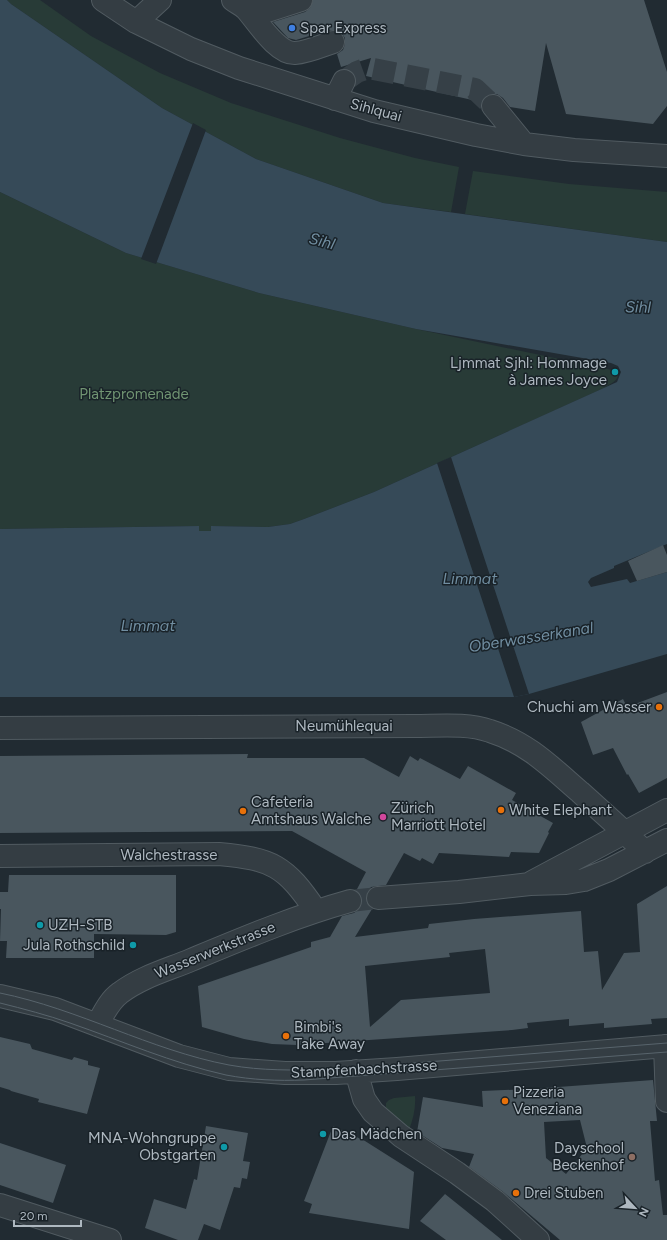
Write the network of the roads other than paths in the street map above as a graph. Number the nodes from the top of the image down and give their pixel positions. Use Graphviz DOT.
graph roads {
  1 [pos="103,0"];
  2 [pos="160,0"];
  3 [pos="233,0"];
  4 [pos="255,0"];
  5 [pos="301,0"];
  6 [pos="136,22"];
  7 [pos="333,42"];
  8 [pos="493,106"];
  9 [pos="524,144"];
  10 [pos="667,156"];
  11 [pos="0,728"];
  12 [pos="667,810"];
  13 [pos="625,832"];
  14 [pos="667,840"];
  15 [pos="645,852"];
  16 [pos="0,856"];
  17 [pos="530,884"];
  18 [pos="378,898"];
  19 [pos="350,901"];
  20 [pos="316,911"];
  21 [pos="0,996"];
  22 [pos="97,1025"];
  23 [pos="666,1046"];
  24 [pos="356,1071"];
  25 [pos="667,1101"];
  26 [pos="0,1205"];
  27 [pos="110,1240"];
  28 [pos="538,1240"];
  1 -- 6 [label="street, Sihlquai"];
  2 -- 6 [label="street"];
  3 -- 7 [label="street"];
  4 -- 5 [label="street"];
  6 -- 9 [label="street, Sihlquai"];
  8 -- 9 [label="street"];
  9 -- 10 [label="street, Sihlquai"];
  11 -- 13 [label="street, Neumühlequai"];
  12 -- 13 [label="street"];
  13 -- 15 [label="street, Neumühlequai"];
  13 -- 17 [label="street"];
  14 -- 15 [label="street"];
  15 -- 17 [label="street"];
  16 -- 20 [label="street, Walchestrasse"];
  17 -- 18 [label="street"];
  19 -- 20 [label="street, Wasserwerkstrasse"];
  20 -- 22 [label="street, Wasserwerkstrasse"];
  21 -- 22 [label="street, Stampfenbachstrasse"];
  22 -- 24 [label="street, Stampfenbachstrasse"];
  23 -- 24 [label="street, Stampfenbachstrasse"];
  23 -- 25 [label="street"];
  24 -- 28 [label="street"];
  26 -- 27 [label="street"];
}
